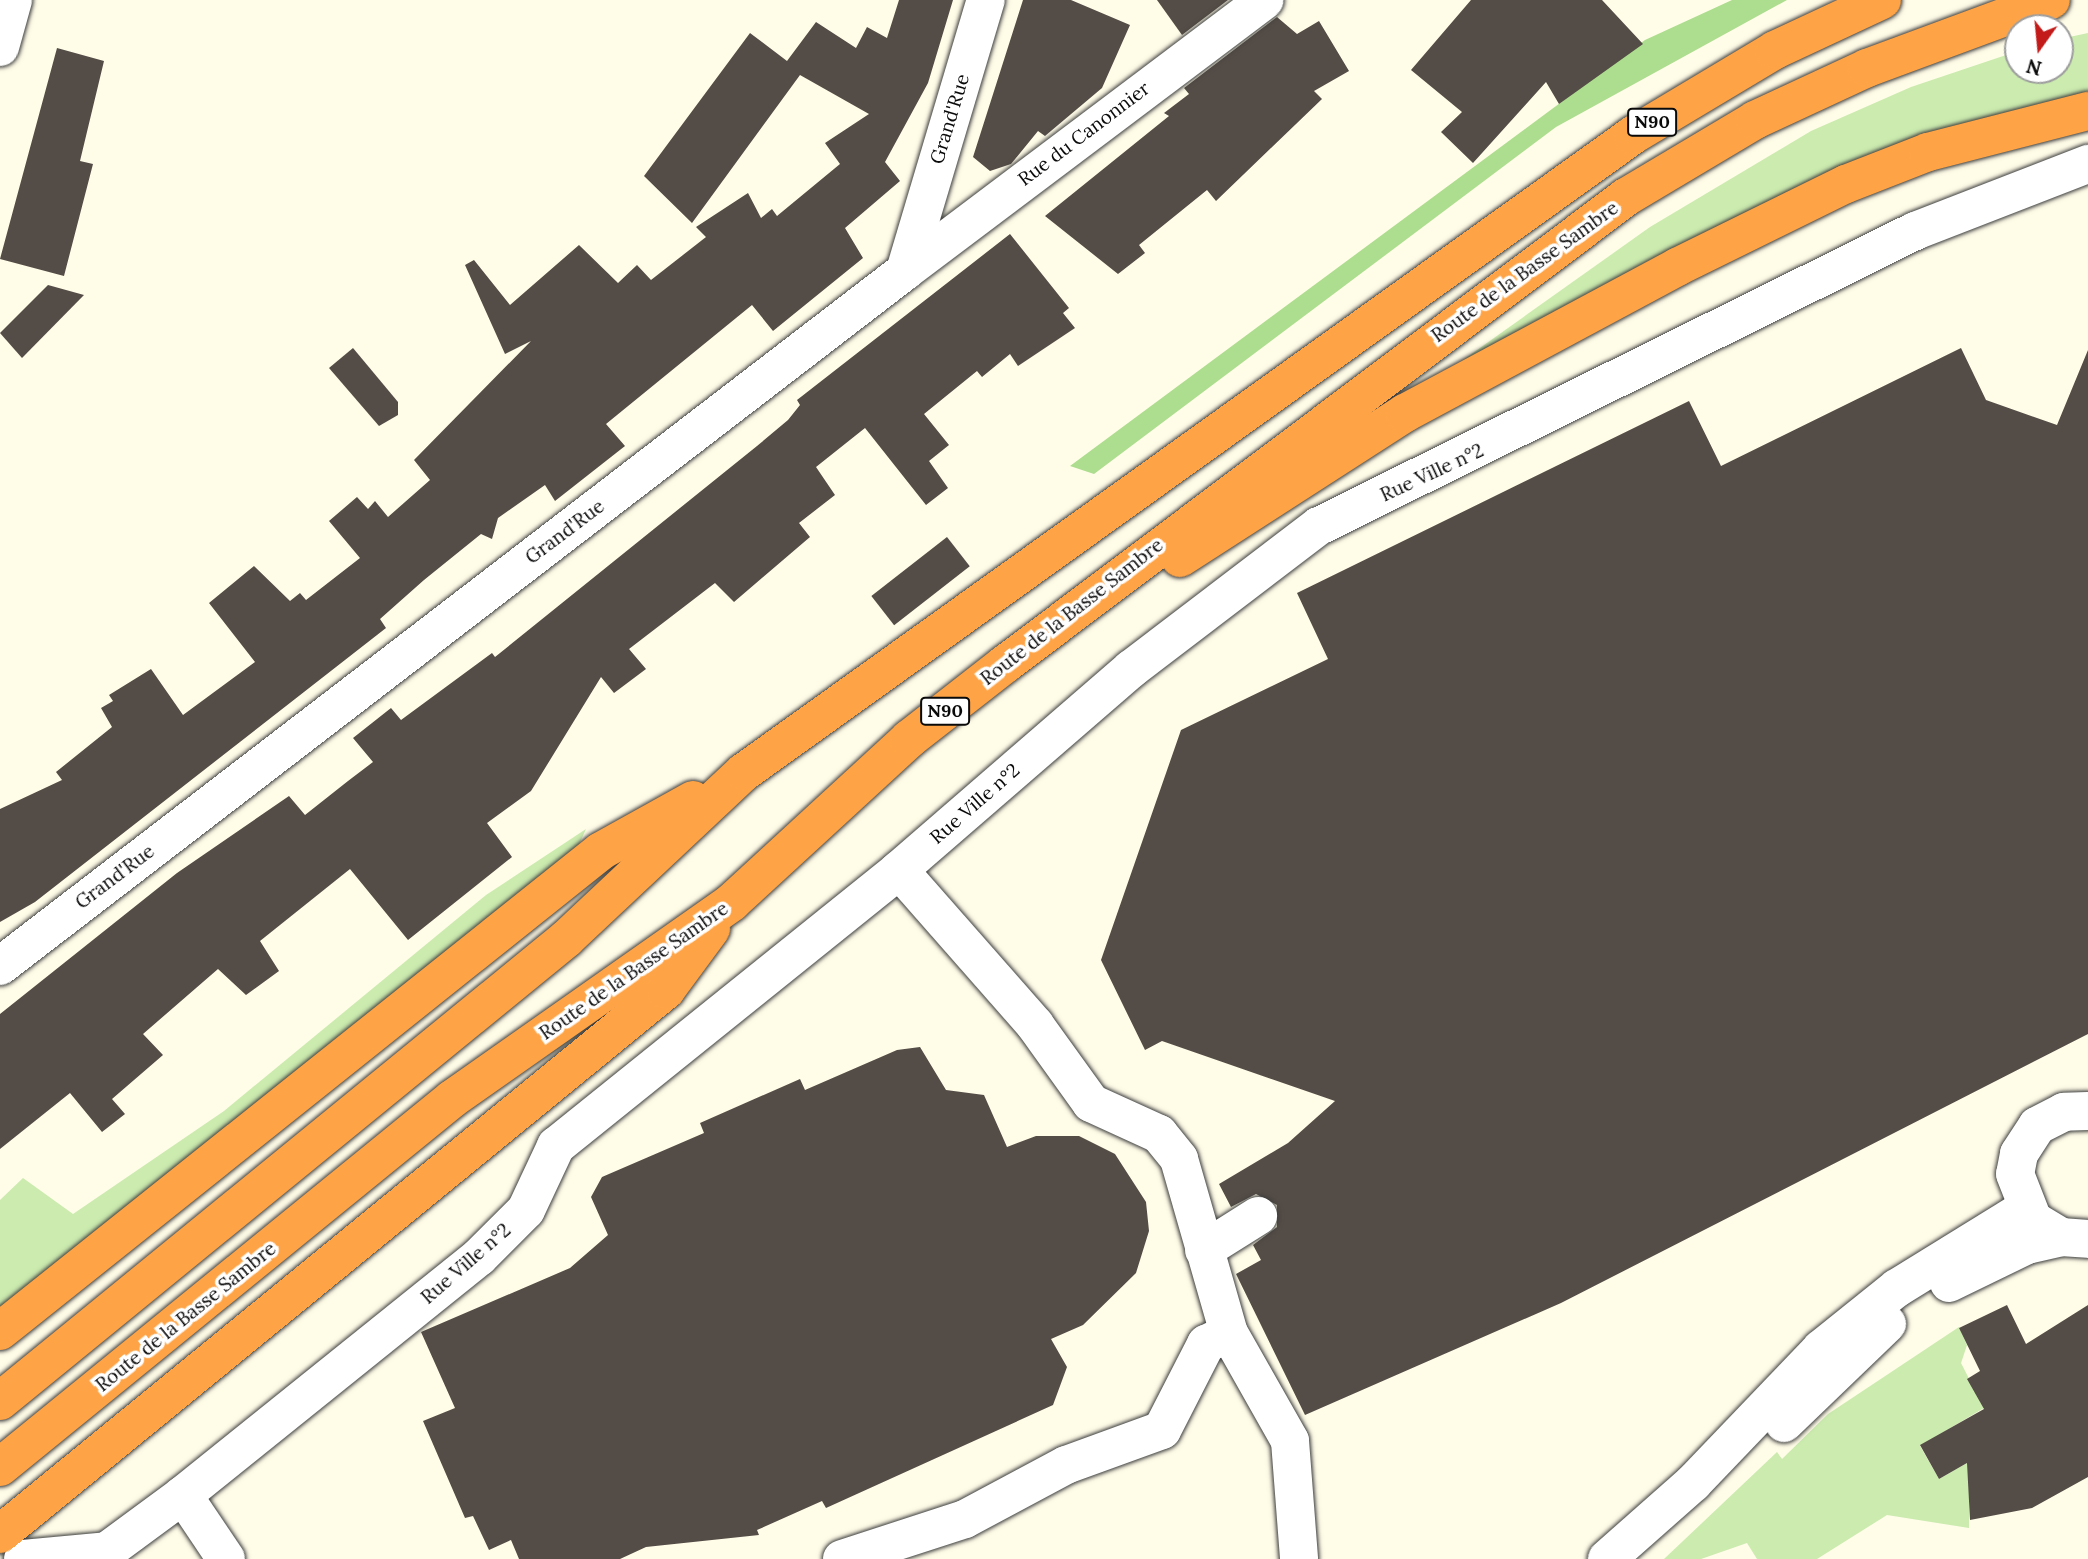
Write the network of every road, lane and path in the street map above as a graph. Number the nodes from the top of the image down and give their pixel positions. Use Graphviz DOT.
graph roads {
  1 [pos="13,0"];
  2 [pos="986,0"];
  3 [pos="1264,0"];
  4 [pos="1882,0"];
  5 [pos="2051,0"];
  6 [pos="0,47"];
  7 [pos="2088,111"];
  8 [pos="2088,164"];
  9 [pos="905,271"];
  10 [pos="1005,664"];
  11 [pos="744,772"];
  12 [pos="899,870"];
  13 [pos="732,902"];
  14 [pos="0,966"];
  15 [pos="2088,1111"];
  16 [pos="2025,1209"];
  17 [pos="1258,1216"];
  18 [pos="2074,1238"];
  19 [pos="1204,1250"];
  20 [pos="0,1331"];
  21 [pos="1229,1333"];
  22 [pos="0,1401"];
  23 [pos="0,1467"];
  24 [pos="183,1495"];
  25 [pos="0,1534"];
  26 [pos="23,1559"];
  27 [pos="226,1559"];
  28 [pos="842,1559"];
  29 [pos="1299,1559"];
  30 [pos="1607,1559"];
  31 [pos="1640,1559"];
  1 -- 6 [label="street"];
  2 -- 9 [label="street, Grand'Rue"];
  3 -- 9 [label="street, Rue du Canonnier"];
  4 -- 11 [label="highway, N90"];
  5 -- 10 [label="highway, Route de la Basse Sambre / N90"];
  7 -- 10 [label="highway"];
  8 -- 12 [label="street, Rue Ville n°2"];
  9 -- 14 [label="street, Grand'Rue"];
  10 -- 13 [label="highway, Route de la Basse Sambre / N90"];
  11 -- 20 [label="highway"];
  11 -- 22 [label="highway, N90"];
  12 -- 19 [label="street"];
  12 -- 24 [label="street, Rue Ville n°2"];
  13 -- 23 [label="highway, Route de la Basse Sambre / N90"];
  13 -- 25 [label="highway"];
  15 -- 16 [label="street"];
  16 -- 18 [label="street"];
  16 -- 30 [label="street"];
  17 -- 19 [label="street"];
  18 -- 31 [label="street"];
  19 -- 21 [label="street"];
  21 -- 28 [label="street"];
  21 -- 29 [label="street"];
  24 -- 26 [label="street, Rue Ville n°2"];
  24 -- 27 [label="street"];
}
